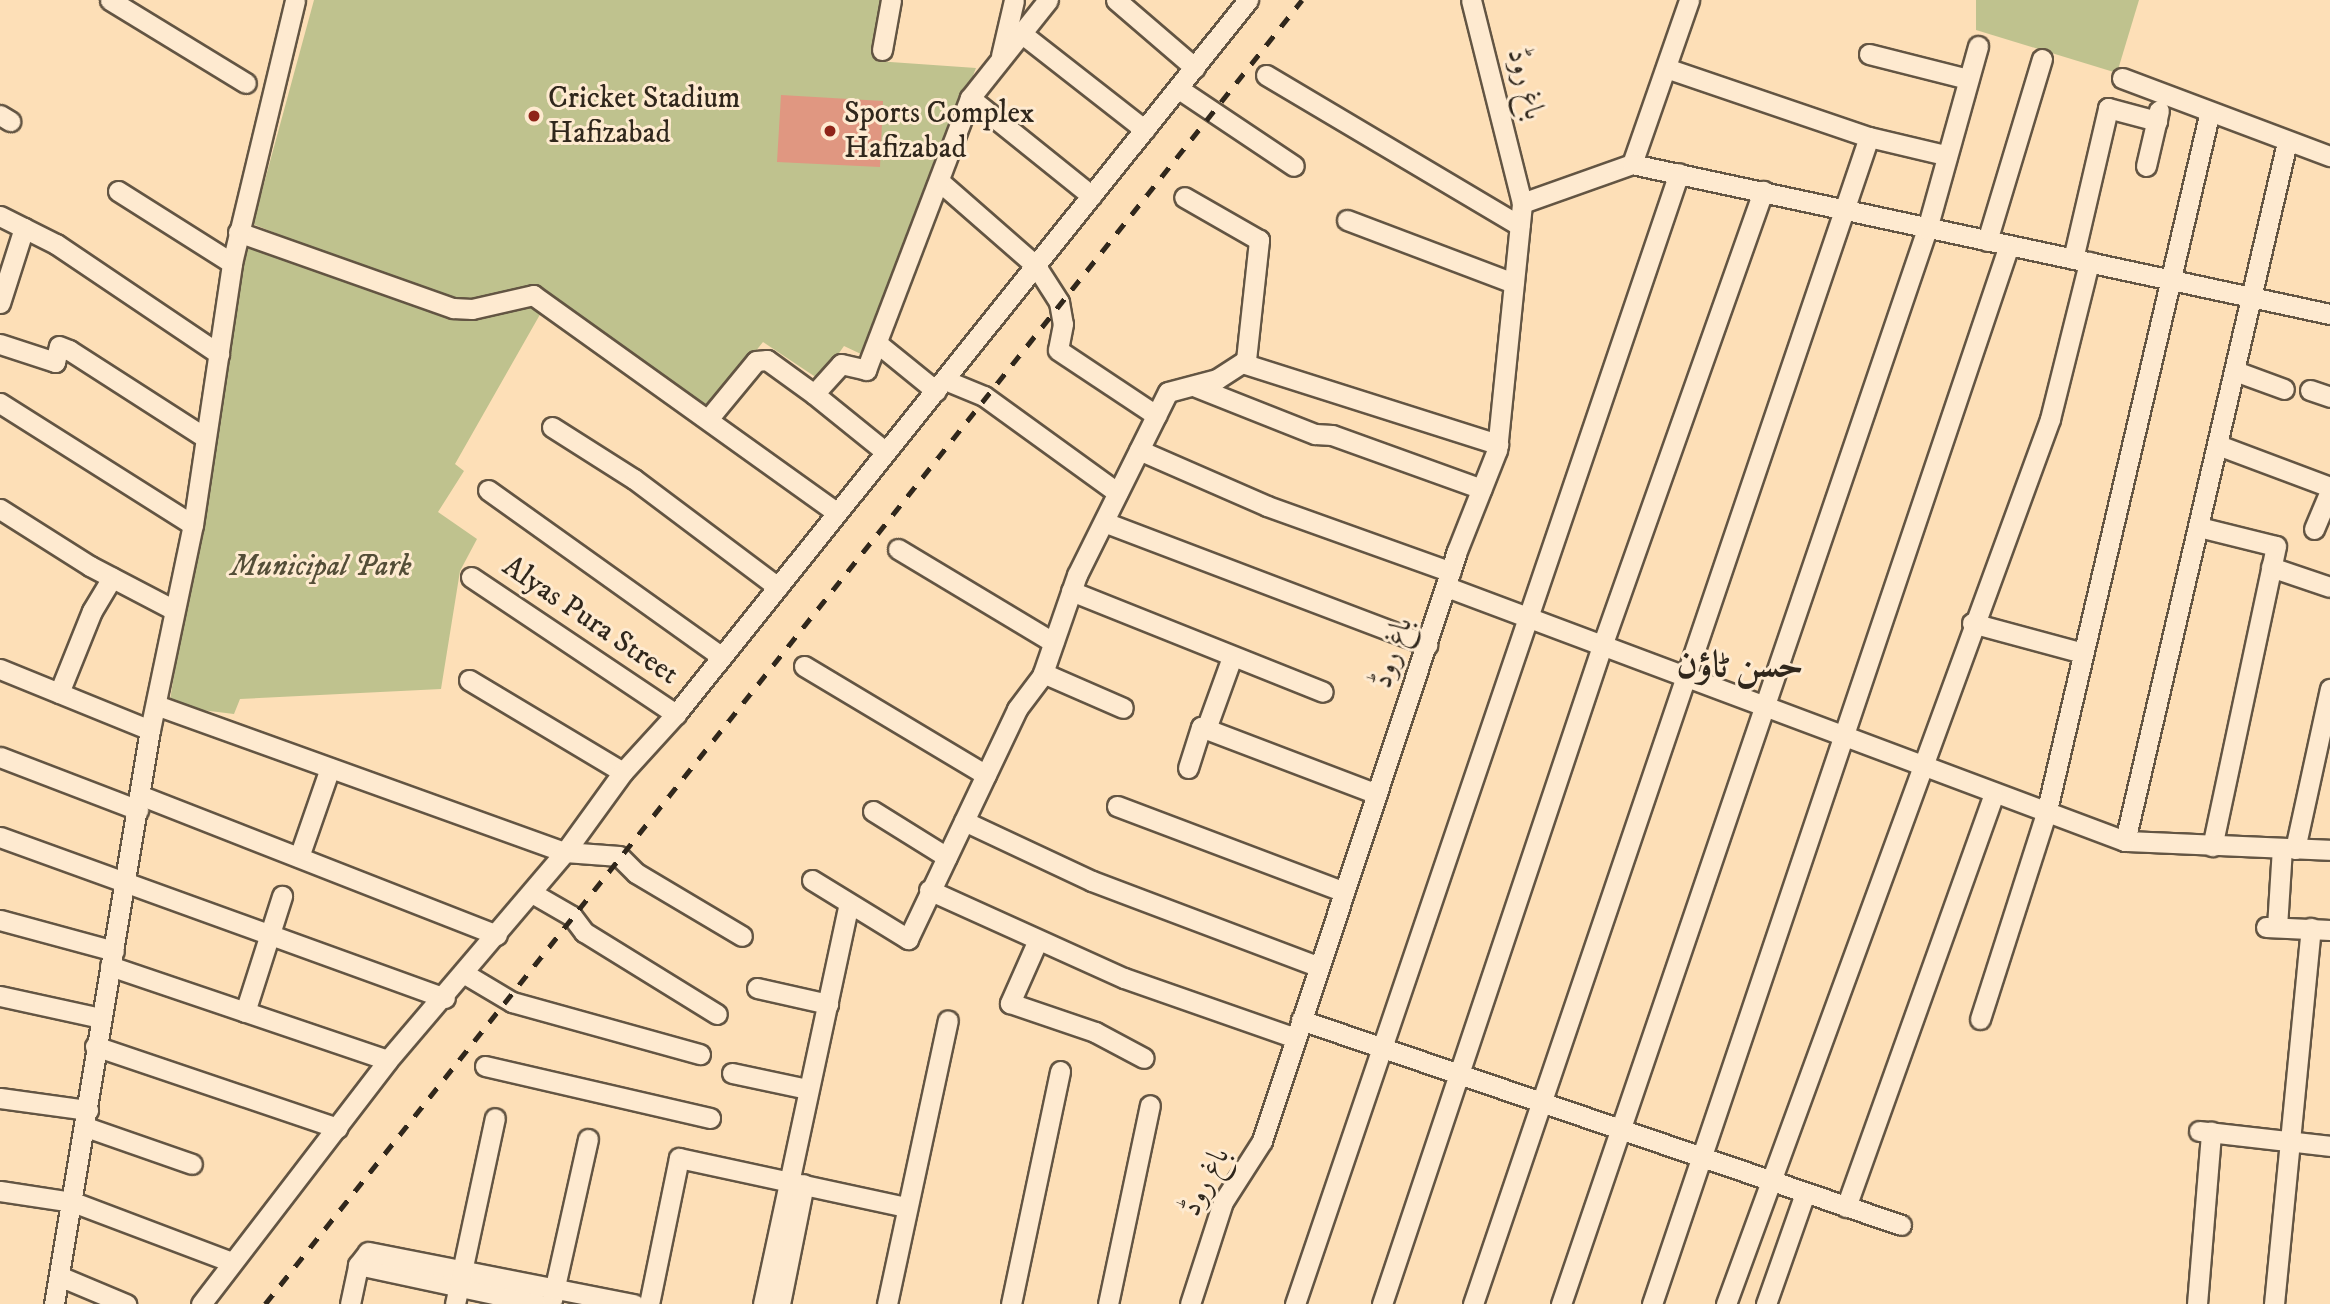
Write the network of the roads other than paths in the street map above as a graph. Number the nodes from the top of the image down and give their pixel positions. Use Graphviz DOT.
graph roads {
  1 [pos="110,0"];
  2 [pos="295,0"];
  3 [pos="891,0"];
  4 [pos="1014,0"];
  5 [pos="1048,0"];
  6 [pos="1116,0"];
  7 [pos="1248,0"];
  8 [pos="1471,0"];
  9 [pos="1689,0"];
  10 [pos="1021,33"];
  11 [pos="1978,46"];
  12 [pos="883,50"];
  13 [pos="1869,54"];
  14 [pos="1001,57"];
  15 [pos="2042,59"];
  16 [pos="1195,68"];
  17 [pos="1666,68"];
  18 [pos="1266,75"];
  19 [pos="2122,78"];
  20 [pos="1968,79"];
  21 [pos="246,83"];
  22 [pos="1179,89"];
  23 [pos="2163,96"];
  24 [pos="970,98"];
  25 [pos="2209,115"];
  26 [pos="2157,121"];
  27 [pos="1145,130"];
  28 [pos="1869,137"];
  29 [pos="2287,142"];
  30 [pos="1945,155"];
  31 [pos="2330,156"];
  32 [pos="1632,164"];
  33 [pos="1294,166"];
  34 [pos="2146,166"];
  35 [pos="1679,173"];
  36 [pos="939,181"];
  37 [pos="118,191"];
  38 [pos="1763,191"];
  39 [pos="1093,195"];
  40 [pos="1184,197"];
  41 [pos="1522,203"];
  42 [pos="1846,209"];
  43 [pos="0,216"];
  44 [pos="1347,220"];
  45 [pos="1520,226"];
  46 [pos="24,228"];
  47 [pos="1927,229"];
  48 [pos="239,232"];
  49 [pos="1987,241"];
  50 [pos="2008,248"];
  51 [pos="2081,260"];
  52 [pos="232,263"];
  53 [pos="1036,266"];
  54 [pos="2169,280"];
  55 [pos="1514,283"];
  56 [pos="2252,298"];
  57 [pos="0,303"];
  58 [pos="2330,314"];
  59 [pos="877,343"];
  60 [pos="0,344"];
  61 [pos="219,354"];
  62 [pos="1242,363"];
  63 [pos="2235,371"];
  64 [pos="940,385"];
  65 [pos="1196,387"];
  66 [pos="2284,389"];
  67 [pos="2310,390"];
  68 [pos="814,394"];
  69 [pos="2330,397"];
  70 [pos="0,403"];
  71 [pos="1156,415"];
  72 [pos="709,418"];
  73 [pos="552,427"];
  74 [pos="203,436"];
  75 [pos="1498,444"];
  76 [pos="2218,445"];
  77 [pos="1139,450"];
  78 [pos="886,452"];
  79 [pos="1482,489"];
  80 [pos="2330,489"];
  81 [pos="488,490"];
  82 [pos="1118,493"];
  83 [pos="0,509"];
  84 [pos="837,513"];
  85 [pos="1104,522"];
  86 [pos="194,525"];
  87 [pos="2199,527"];
  88 [pos="2314,529"];
  89 [pos="898,549"];
  90 [pos="2272,567"];
  91 [pos="471,577"];
  92 [pos="112,578"];
  93 [pos="1449,579"];
  94 [pos="778,587"];
  95 [pos="2330,587"];
  96 [pos="1070,591"];
  97 [pos="174,610"];
  98 [pos="1528,616"];
  99 [pos="1972,623"];
  100 [pos="1053,642"];
  101 [pos="1427,645"];
  102 [pos="1602,646"];
  103 [pos="2083,653"];
  104 [pos="722,657"];
  105 [pos="1232,657"];
  106 [pos="804,666"];
  107 [pos="0,669"];
  108 [pos="1043,673"];
  109 [pos="1682,677"];
  110 [pos="469,680"];
  111 [pos="2330,689"];
  112 [pos="1323,692"];
  113 [pos="59,693"];
  114 [pos="156,705"];
  115 [pos="1123,708"];
  116 [pos="1762,708"];
  117 [pos="676,714"];
  118 [pos="1206,729"];
  119 [pos="150,730"];
  120 [pos="1842,737"];
  121 [pos="0,757"];
  122 [pos="1919,767"];
  123 [pos="330,768"];
  124 [pos="1188,768"];
  125 [pos="623,772"];
  126 [pos="986,775"];
  127 [pos="1377,794"];
  128 [pos="1993,796"];
  129 [pos="140,803"];
  130 [pos="1117,806"];
  131 [pos="873,811"];
  132 [pos="2046,814"];
  133 [pos="964,821"];
  134 [pos="0,837"];
  135 [pos="2125,841"];
  136 [pos="2212,846"];
  137 [pos="2288,848"];
  138 [pos="2330,850"];
  139 [pos="565,852"];
  140 [pos="947,857"];
  141 [pos="299,858"];
  142 [pos="811,880"];
  143 [pos="128,887"];
  144 [pos="929,890"];
  145 [pos="1344,892"];
  146 [pos="532,893"];
  147 [pos="282,896"];
  148 [pos="848,907"];
  149 [pos="0,920"];
  150 [pos="2320,929"];
  151 [pos="498,935"];
  152 [pos="742,936"];
  153 [pos="269,937"];
  154 [pos="1037,942"];
  155 [pos="112,959"];
  156 [pos="1319,967"];
  157 [pos="465,974"];
  158 [pos="757,988"];
  159 [pos="0,996"];
  160 [pos="445,998"];
  161 [pos="828,1004"];
  162 [pos="245,1012"];
  163 [pos="718,1014"];
  164 [pos="101,1017"];
  165 [pos="1980,1018"];
  166 [pos="948,1020"];
  167 [pos="1298,1029"];
  168 [pos="95,1046"];
  169 [pos="1382,1049"];
  170 [pos="700,1054"];
  171 [pos="1144,1058"];
  172 [pos="388,1060"];
  173 [pos="485,1066"];
  174 [pos="1060,1071"];
  175 [pos="732,1073"];
  176 [pos="1460,1075"];
  177 [pos="807,1089"];
  178 [pos="0,1098"];
  179 [pos="1541,1103"];
  180 [pos="1150,1105"];
  181 [pos="495,1118"];
  182 [pos="710,1118"];
  183 [pos="87,1119"];
  184 [pos="337,1128"];
  185 [pos="1619,1129"];
  186 [pos="588,1139"];
  187 [pos="2289,1141"];
  188 [pos="2330,1146"];
  189 [pos="1700,1157"];
  190 [pos="192,1164"];
  191 [pos="1770,1181"];
  192 [pos="796,1182"];
  193 [pos="0,1191"];
  194 [pos="1805,1193"];
  195 [pos="73,1202"];
  196 [pos="906,1206"];
  197 [pos="1846,1207"];
  198 [pos="1901,1225"];
  199 [pos="363,1259"];
  200 [pos="232,1262"];
  201 [pos="462,1269"];
  202 [pos="59,1276"];
  203 [pos="553,1295"];
  204 [pos="456,1296"];
  205 [pos="54,1304"];
  206 [pos="126,1304"];
  207 [pos="201,1304"];
  208 [pos="350,1304"];
  209 [pos="540,1304"];
  210 [pos="634,1304"];
  211 [pos="649,1304"];
  212 [pos="763,1304"];
  213 [pos="780,1304"];
  214 [pos="887,1304"];
  215 [pos="1011,1304"];
  216 [pos="1108,1304"];
  217 [pos="1190,1304"];
  218 [pos="1295,1304"];
  219 [pos="1382,1304"];
  220 [pos="1473,1304"];
  221 [pos="1560,1304"];
  222 [pos="1652,1304"];
  223 [pos="1726,1304"];
  224 [pos="1766,1304"];
  225 [pos="2197,1304"];
  226 [pos="2274,1304"];
  1 -- 21 [label="street"];
  2 -- 48 [label="street"];
  3 -- 12 [label="street"];
  4 -- 14 [label="street"];
  5 -- 10 [label="street"];
  6 -- 16 [label="street"];
  7 -- 16 [label="street"];
  8 -- 41 [label="street, باغ روڈ"];
  9 -- 17 [label="street"];
  10 -- 14 [label="street"];
  10 -- 27 [label="street"];
  11 -- 20 [label="street"];
  13 -- 20 [label="street"];
  14 -- 24 [label="street"];
  15 -- 49 [label="street"];
  16 -- 22 [label="street"];
  17 -- 28 [label="street"];
  17 -- 32 [label="street"];
  18 -- 45 [label="street"];
  19 -- 23 [label="street"];
  20 -- 30 [label="street"];
  22 -- 27 [label="street"];
  22 -- 33 [label="street"];
  23 -- 25 [label="street"];
  23 -- 26 [label="street"];
  24 -- 36 [label="street"];
  24 -- 39 [label="street"];
  25 -- 29 [label="street"];
  25 -- 54 [label="street"];
  26 -- 34 [label="street"];
  26 -- 51 [label="street"];
  27 -- 39 [label="street"];
  28 -- 30 [label="street"];
  28 -- 42 [label="street"];
  29 -- 31 [label="street"];
  29 -- 56 [label="street"];
  30 -- 47 [label="street"];
  32 -- 35 [label="street"];
  32 -- 41 [label="street"];
  35 -- 38 [label="street"];
  35 -- 98 [label="street"];
  36 -- 53 [label="street"];
  36 -- 59 [label="street"];
  37 -- 52 [label="street"];
  38 -- 42 [label="street"];
  38 -- 102 [label="street"];
  39 -- 53 [label="street"];
  40 -- 62 [label="street"];
  41 -- 45 [label="street, باغ روڈ"];
  42 -- 47 [label="street"];
  42 -- 109 [label="street"];
  43 -- 46 [label="street"];
  44 -- 55 [label="street"];
  45 -- 55 [label="street, باغ روڈ"];
  46 -- 57 [label="street"];
  46 -- 61 [label="street"];
  47 -- 49 [label="street"];
  47 -- 116 [label="street"];
  48 -- 52 [label="street"];
  48 -- 72 [label="street"];
  49 -- 50 [label="street"];
  50 -- 51 [label="street"];
  50 -- 120 [label="street"];
  51 -- 54 [label="street"];
  51 -- 99 [label="street"];
  52 -- 61 [label="street"];
  53 -- 64 [label="street"];
  53 -- 71 [label="street"];
  54 -- 56 [label="street"];
  54 -- 103 [label="street"];
  55 -- 75 [label="street, باغ روڈ"];
  56 -- 58 [label="street"];
  56 -- 63 [label="street"];
  59 -- 64 [label="street"];
  59 -- 68 [label="street"];
  60 -- 74 [label="street"];
  61 -- 74 [label="street"];
  62 -- 65 [label="street"];
  62 -- 75 [label="street"];
  63 -- 66 [label="street"];
  63 -- 76 [label="street"];
  64 -- 78 [label="street"];
  64 -- 82 [label="street"];
  65 -- 71 [label="street"];
  65 -- 79 [label="street"];
  67 -- 69 [label="street"];
  68 -- 72 [label="street"];
  68 -- 78 [label="street"];
  70 -- 86 [label="street"];
  71 -- 77 [label="street"];
  72 -- 84 [label="street"];
  73 -- 94 [label="street"];
  74 -- 86 [label="street"];
  75 -- 79 [label="street, باغ روڈ"];
  76 -- 80 [label="street"];
  76 -- 87 [label="street"];
  77 -- 82 [label="street"];
  77 -- 93 [label="street"];
  78 -- 84 [label="street"];
  79 -- 93 [label="street, باغ روڈ"];
  80 -- 88 [label="street"];
  81 -- 104 [label="street"];
  82 -- 85 [label="street"];
  83 -- 92 [label="street"];
  84 -- 94 [label="street"];
  85 -- 96 [label="street"];
  85 -- 101 [label="street"];
  86 -- 97 [label="street"];
  87 -- 90 [label="street"];
  87 -- 135 [label="street"];
  89 -- 100 [label="street"];
  90 -- 95 [label="street"];
  90 -- 136 [label="street"];
  91 -- 117 [label="street, Alyas Pura Street"];
  92 -- 97 [label="street"];
  92 -- 113 [label="street"];
  93 -- 98 [label="street"];
  93 -- 101 [label="street, باغ روڈ"];
  94 -- 104 [label="street"];
  96 -- 100 [label="street"];
  96 -- 105 [label="street"];
  97 -- 114 [label="street"];
  98 -- 102 [label="street"];
  98 -- 169 [label="street"];
  99 -- 103 [label="street"];
  99 -- 122 [label="street"];
  100 -- 108 [label="street"];
  101 -- 127 [label="street, باغ روڈ"];
  102 -- 109 [label="street"];
  102 -- 176 [label="street"];
  103 -- 132 [label="street"];
  104 -- 117 [label="street"];
  105 -- 112 [label="street"];
  105 -- 118 [label="street"];
  106 -- 126 [label="street"];
  107 -- 113 [label="street"];
  108 -- 115 [label="street"];
  108 -- 126 [label="street"];
  109 -- 116 [label="street"];
  109 -- 179 [label="street"];
  110 -- 125 [label="street"];
  111 -- 137 [label="street"];
  113 -- 119 [label="street"];
  114 -- 119 [label="street"];
  114 -- 123 [label="street"];
  116 -- 120 [label="street"];
  116 -- 185 [label="street"];
  117 -- 125 [label="street"];
  118 -- 124 [label="street"];
  118 -- 127 [label="street"];
  119 -- 129 [label="street"];
  120 -- 122 [label="street"];
  120 -- 189 [label="street"];
  121 -- 129 [label="street"];
  122 -- 128 [label="street"];
  122 -- 191 [label="street"];
  123 -- 139 [label="street"];
  123 -- 141 [label="street"];
  125 -- 139 [label="street"];
  126 -- 133 [label="street"];
  127 -- 145 [label="street, باغ روڈ"];
  128 -- 132 [label="street"];
  128 -- 197 [label="street"];
  129 -- 141 [label="street"];
  129 -- 143 [label="street"];
  130 -- 145 [label="street"];
  131 -- 140 [label="street"];
  132 -- 135 [label="street"];
  132 -- 165 [label="street"];
  133 -- 140 [label="street"];
  133 -- 156 [label="street"];
  134 -- 143 [label="street"];
  135 -- 136 [label="street"];
  136 -- 137 [label="street"];
  137 -- 138 [label="street"];
  137 -- 150 [label="street"];
  139 -- 146 [label="street"];
  139 -- 152 [label="street"];
  140 -- 144 [label="street"];
  141 -- 151 [label="street"];
  142 -- 148 [label="street"];
  143 -- 153 [label="street"];
  143 -- 155 [label="street"];
  144 -- 148 [label="street"];
  144 -- 154 [label="street"];
  145 -- 156 [label="street, باغ روڈ"];
  146 -- 151 [label="street"];
  146 -- 163 [label="street"];
  147 -- 153 [label="street"];
  148 -- 161 [label="street"];
  149 -- 155 [label="street"];
  150 -- 187 [label="street"];
  151 -- 157 [label="street"];
  153 -- 160 [label="street"];
  153 -- 162 [label="street"];
  154 -- 167 [label="street"];
  154 -- 171 [label="street"];
  155 -- 162 [label="street"];
  155 -- 164 [label="street"];
  156 -- 167 [label="street, باغ روڈ"];
  157 -- 160 [label="street"];
  157 -- 170 [label="street"];
  158 -- 161 [label="street"];
  159 -- 164 [label="street"];
  160 -- 172 [label="street"];
  161 -- 177 [label="street"];
  162 -- 172 [label="street"];
  164 -- 168 [label="street"];
  166 -- 196 [label="street"];
  167 -- 169 [label="street"];
  167 -- 217 [label="street, باغ روڈ"];
  168 -- 183 [label="street"];
  168 -- 184 [label="street"];
  169 -- 176 [label="street"];
  169 -- 218 [label="street"];
  172 -- 184 [label="street"];
  173 -- 182 [label="street"];
  174 -- 215 [label="street"];
  175 -- 177 [label="street"];
  176 -- 179 [label="street"];
  176 -- 219 [label="street"];
  177 -- 192 [label="street"];
  178 -- 183 [label="street"];
  179 -- 185 [label="street"];
  179 -- 220 [label="street"];
  180 -- 216 [label="street"];
  181 -- 201 [label="street"];
  183 -- 190 [label="street"];
  183 -- 195 [label="street"];
  184 -- 200 [label="street"];
  185 -- 189 [label="street"];
  185 -- 221 [label="street"];
  186 -- 203 [label="street"];
  187 -- 188 [label="street"];
  187 -- 225 [label="street"];
  187 -- 226 [label="street"];
  189 -- 191 [label="street"];
  189 -- 222 [label="street"];
  191 -- 194 [label="street"];
  191 -- 223 [label="street"];
  192 -- 196 [label="street"];
  192 -- 211 [label="street"];
  192 -- 212 [label="street"];
  192 -- 213 [label="street"];
  193 -- 195 [label="street"];
  194 -- 197 [label="street"];
  194 -- 224 [label="street"];
  195 -- 200 [label="street"];
  195 -- 202 [label="street"];
  196 -- 214 [label="street"];
  197 -- 198 [label="street"];
  199 -- 201 [label="street"];
  199 -- 204 [label="street"];
  199 -- 208 [label="street"];
  200 -- 207 [label="street"];
  201 -- 203 [label="street"];
  201 -- 204 [label="street"];
  202 -- 205 [label="street"];
  202 -- 206 [label="street"];
  203 -- 210 [label="street"];
  204 -- 209 [label="street"];
}
